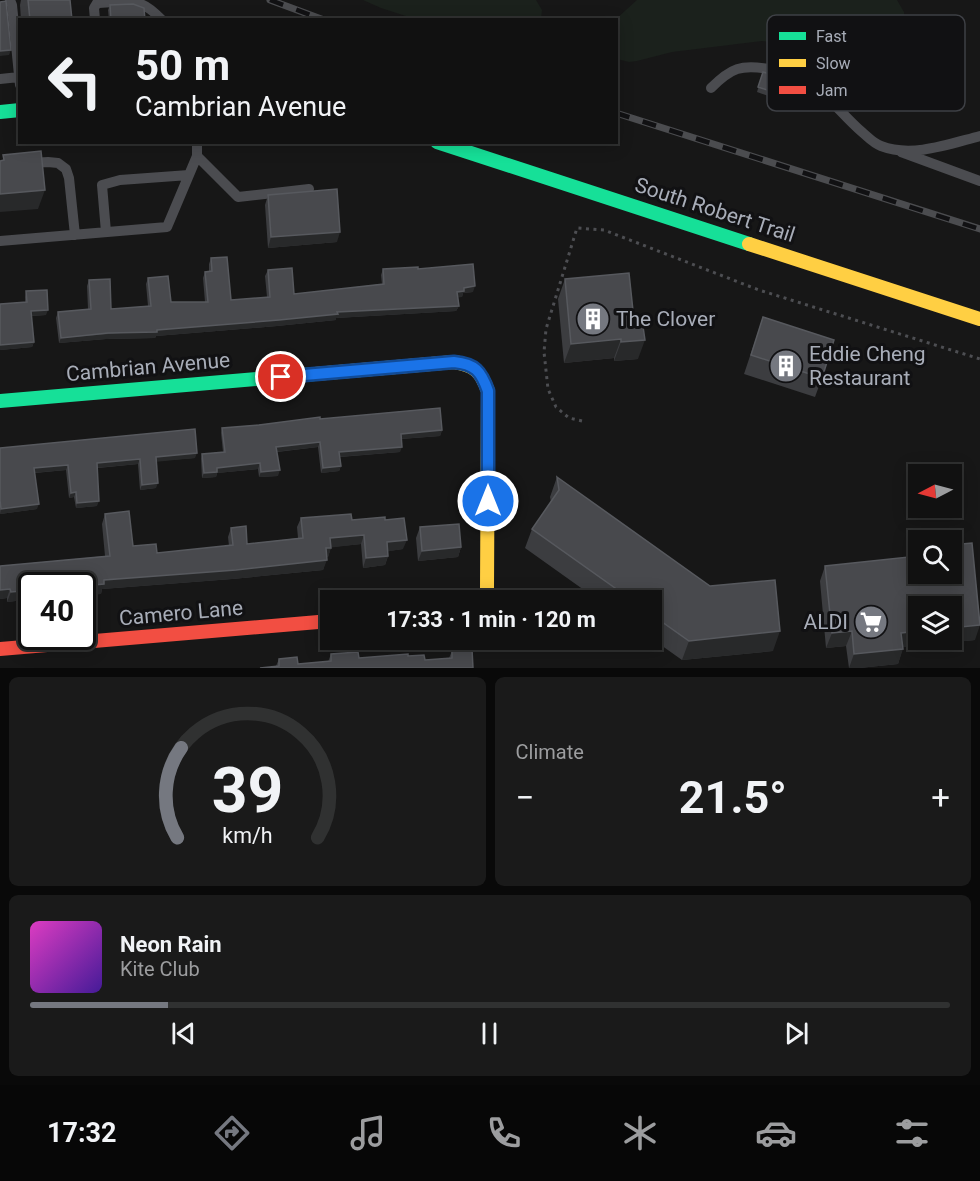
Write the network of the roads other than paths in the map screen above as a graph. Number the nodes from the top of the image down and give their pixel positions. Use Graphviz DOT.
graph roads {
  1 [pos="10,0"];
  2 [pos="95,18"];
  3 [pos="160,18"];
  4 [pos="18,67"];
  5 [pos="767,69"];
  6 [pos="18,77"];
  7 [pos="0,79"];
  8 [pos="711,88"];
  9 [pos="18,110"];
  10 [pos="0,111"];
  11 [pos="840,111"];
  12 [pos="980,136"];
  13 [pos="197,144"];
  14 [pos="443,144"];
  15 [pos="896,150"];
  16 [pos="197,156"];
  17 [pos="19,164"];
  18 [pos="189,175"];
  19 [pos="980,181"];
  20 [pos="309,189"];
  21 [pos="106,232"];
  22 [pos="75,235"];
  23 [pos="0,241"];
  24 [pos="980,319"];
  25 [pos="0,401"];
  26 [pos="487,590"];
  27 [pos="320,622"];
  28 [pos="0,649"];
  1 -- 4 [label="lane"];
  2 -- 3 [label="lane"];
  5 -- 8 [label="lane"];
  6 -- 7 [label="lane"];
  9 -- 10 [label="street"];
  11 -- 15 [label="lane"];
  12 -- 15 [label="lane"];
  13 -- 16 [label="lane"];
  14 -- 24 [label="street, South Robert Trail"];
  15 -- 19 [label="lane"];
  16 -- 18 [label="lane"];
  16 -- 20 [label="lane"];
  17 -- 22 [label="lane"];
  18 -- 21 [label="lane"];
  18 -- 21 [label="lane"];
  21 -- 22 [label="lane"];
  22 -- 23 [label="lane"];
  25 -- 26 [label="street, Cambrian Avenue"];
  27 -- 28 [label="street, Camero Lane"];
}
